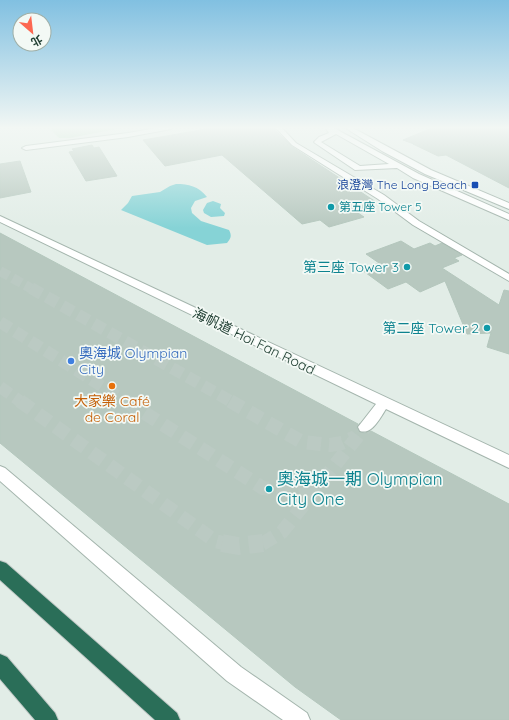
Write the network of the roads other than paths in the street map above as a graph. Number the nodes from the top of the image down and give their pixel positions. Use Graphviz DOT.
graph roads {
  1 [pos="324,161"];
  2 [pos="346,161"];
  3 [pos="388,161"];
  4 [pos="407,161"];
  5 [pos="403,169"];
  6 [pos="509,206"];
  7 [pos="509,217"];
  8 [pos="0,220"];
  9 [pos="509,278"];
  10 [pos="384,403"];
  11 [pos="365,427"];
  12 [pos="509,462"];
  13 [pos="0,472"];
  14 [pos="0,569"];
  15 [pos="0,664"];
  16 [pos="48,720"];
  17 [pos="170,720"];
  18 [pos="300,720"];
  1 -- 9 [label="street"];
  2 -- 5 [label="street"];
  3 -- 5 [label="street"];
  4 -- 6 [label="street"];
  5 -- 7 [label="street"];
  8 -- 10 [label="street, 海帆道 Hoi Fan Road"];
  10 -- 11 [label="street"];
  10 -- 12 [label="street, 海帆道 Hoi Fan Road"];
  13 -- 18 [label="street"];
  14 -- 17 [label="highway"];
  15 -- 16 [label="highway"];
}
